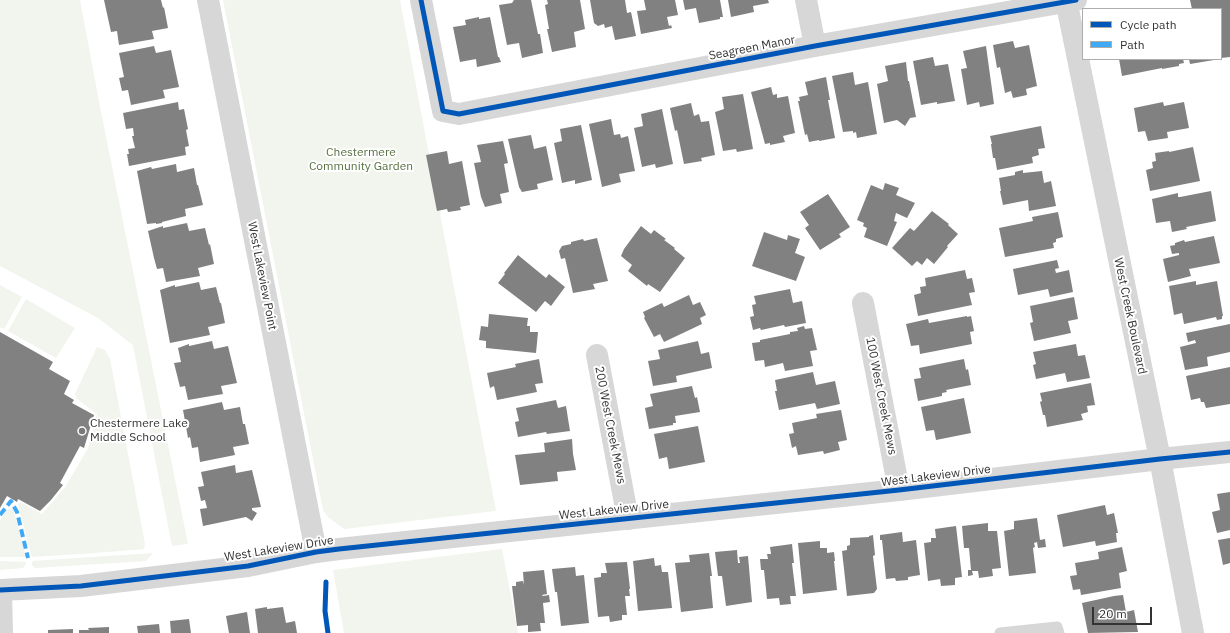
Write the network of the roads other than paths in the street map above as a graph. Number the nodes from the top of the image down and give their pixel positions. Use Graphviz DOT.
graph roads {
  1 [pos="208,0"];
  2 [pos="421,0"];
  3 [pos="806,0"];
  4 [pos="1070,1"];
  5 [pos="815,46"];
  6 [pos="863,303"];
  7 [pos="597,355"];
  8 [pos="1230,452"];
  9 [pos="1160,459"];
  10 [pos="899,490"];
  11 [pos="628,519"];
  12 [pos="316,552"];
  13 [pos="1,590"];
  14 [pos="2,633"];
  15 [pos="1000,633"];
  16 [pos="1059,633"];
  17 [pos="1193,633"];
  1 -- 12 [label="street, West Lakeview Point"];
  2 -- 5 [label="street, Seagreen Manor"];
  3 -- 5 [label="street"];
  4 -- 5 [label="street, Seagreen Manor"];
  4 -- 9 [label="street, West Creek Boulevard"];
  6 -- 10 [label="street, 100 West Creek Mews"];
  7 -- 11 [label="street, 200 West Creek Mews"];
  8 -- 9 [label="street, West Lakeview Drive"];
  9 -- 10 [label="street, West Lakeview Drive"];
  9 -- 17 [label="street, West Creek Boulevard"];
  10 -- 11 [label="street, West Lakeview Drive"];
  11 -- 12 [label="street, West Lakeview Drive"];
  12 -- 13 [label="street, West Lakeview Drive"];
  13 -- 14 [label="street"];
  15 -- 16 [label="lane"];
}
